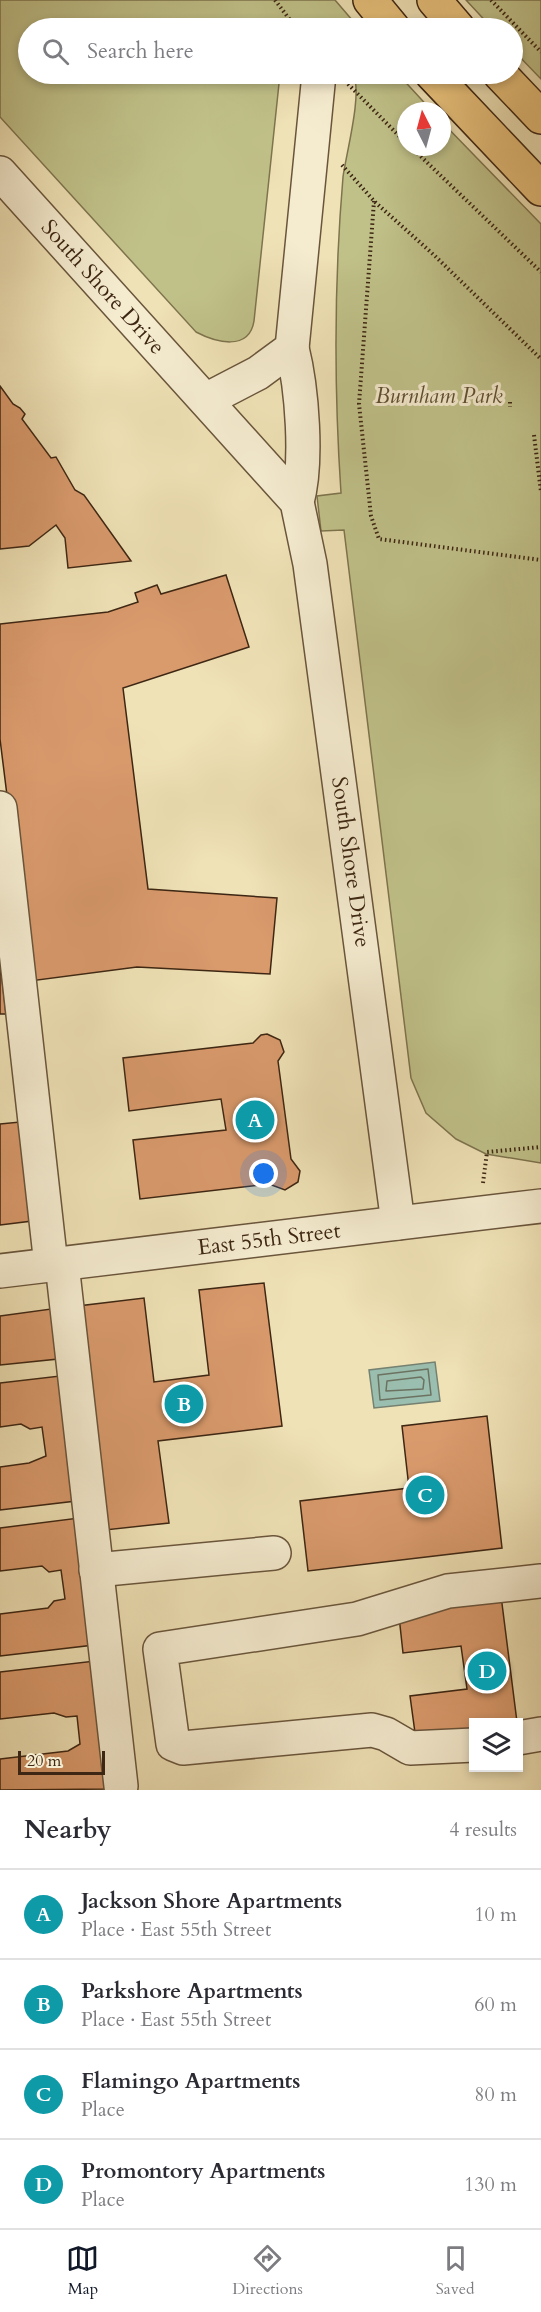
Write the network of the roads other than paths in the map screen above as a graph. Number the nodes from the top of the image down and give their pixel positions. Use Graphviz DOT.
graph roads {
  1 [pos="370,0"];
  2 [pos="434,0"];
  3 [pos="385,18"];
  4 [pos="449,18"];
  5 [pos="329,84"];
  6 [pos="441,84"];
  7 [pos="510,84"];
  8 [pos="541,117"];
  9 [pos="0,173"];
  10 [pos="541,189"];
  11 [pos="292,348"];
  12 [pos="206,400"];
  13 [pos="297,502"];
  14 [pos="0,808"];
  15 [pos="13,1052"];
  16 [pos="540,1212"];
  17 [pos="398,1223"];
  18 [pos="57,1265"];
  19 [pos="0,1271"];
  20 [pos="274,1553"];
  21 [pos="96,1570"];
  22 [pos="534,1582"];
  23 [pos="541,1734"];
  24 [pos="523,1737"];
  25 [pos="469,1745"];
  26 [pos="121,1786"];
  1 -- 3 [label="highway"];
  2 -- 4 [label="highway"];
  5 -- 11 [label="street, South Shore Drive"];
  6 -- 10 [label="highway"];
  7 -- 8 [label="highway"];
  9 -- 12 [label="street, South Shore Drive"];
  11 -- 12 [label="street"];
  11 -- 13 [label="street, South Shore Drive"];
  12 -- 13 [label="street, South Shore Drive"];
  13 -- 17 [label="street, South Shore Drive"];
  14 -- 15 [label="street"];
  15 -- 18 [label="street"];
  16 -- 17 [label="street, East 55th Street"];
  17 -- 18 [label="street, East 55th Street"];
  18 -- 19 [label="street, East 55th Street"];
  18 -- 21 [label="street"];
  20 -- 21 [label="street"];
  21 -- 26 [label="street"];
  22 -- 25 [label="street"];
  23 -- 24 [label="street"];
}
